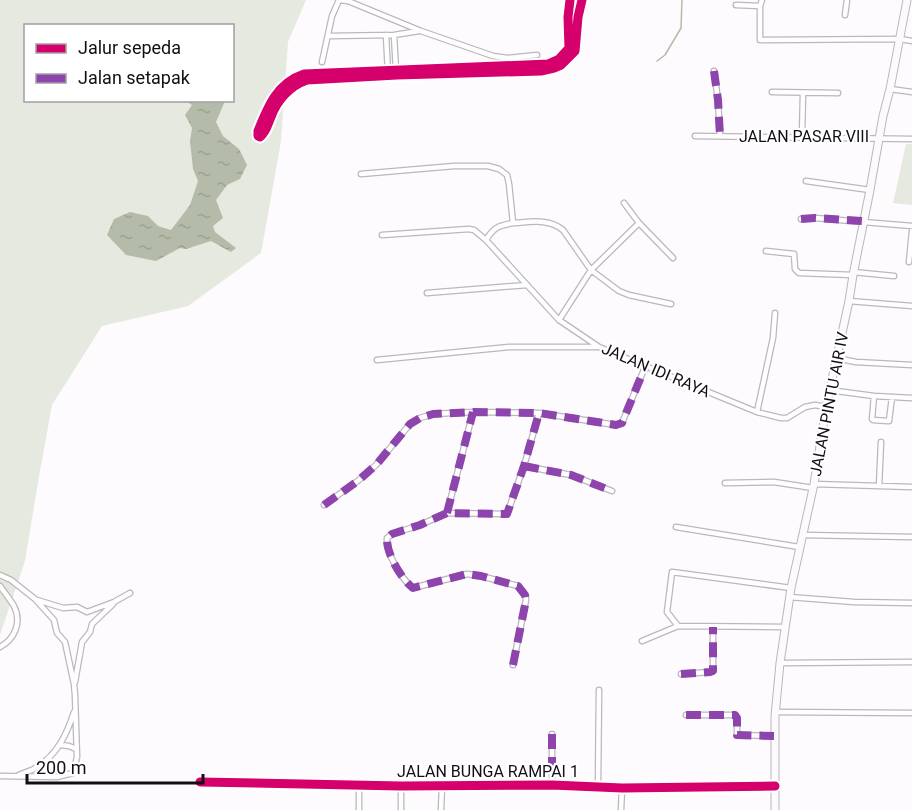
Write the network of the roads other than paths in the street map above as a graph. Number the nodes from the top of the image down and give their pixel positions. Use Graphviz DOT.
graph roads {
  1 [pos="339,0"];
  2 [pos="570,0"];
  3 [pos="582,0"];
  4 [pos="847,0"];
  5 [pos="909,2"];
  6 [pos="761,3"];
  7 [pos="736,4"];
  8 [pos="845,15"];
  9 [pos="568,17"];
  10 [pos="578,17"];
  11 [pos="421,31"];
  12 [pos="386,35"];
  13 [pos="394,35"];
  14 [pos="329,36"];
  15 [pos="900,39"];
  16 [pos="912,41"];
  17 [pos="537,55"];
  18 [pos="322,62"];
  19 [pos="460,70"];
  20 [pos="714,71"];
  21 [pos="397,72"];
  22 [pos="388,73"];
  23 [pos="890,89"];
  24 [pos="772,92"];
  25 [pos="912,92"];
  26 [pos="803,93"];
  27 [pos="838,93"];
  28 [pos="695,136"];
  29 [pos="720,136"];
  30 [pos="802,136"];
  31 [pos="880,137"];
  32 [pos="912,139"];
  33 [pos="361,174"];
  34 [pos="806,181"];
  35 [pos="870,190"];
  36 [pos="624,203"];
  37 [pos="801,219"];
  38 [pos="863,221"];
  39 [pos="513,223"];
  40 [pos="639,223"];
  41 [pos="912,226"];
  42 [pos="912,231"];
  43 [pos="382,235"];
  44 [pos="486,240"];
  45 [pos="766,251"];
  46 [pos="673,258"];
  47 [pos="909,262"];
  48 [pos="591,270"];
  49 [pos="853,273"];
  50 [pos="894,276"];
  51 [pos="527,285"];
  52 [pos="426,293"];
  53 [pos="849,301"];
  54 [pos="671,304"];
  55 [pos="912,306"];
  56 [pos="775,313"];
  57 [pos="559,320"];
  58 [pos="599,347"];
  59 [pos="835,358"];
  60 [pos="377,360"];
  61 [pos="912,365"];
  62 [pos="645,367"];
  63 [pos="829,390"];
  64 [pos="874,396"];
  65 [pos="892,397"];
  66 [pos="912,398"];
  67 [pos="826,407"];
  68 [pos="473,412"];
  69 [pos="756,412"];
  70 [pos="539,413"];
  71 [pos="881,442"];
  72 [pos="524,466"];
  73 [pos="725,483"];
  74 [pos="813,486"];
  75 [pos="879,486"];
  76 [pos="912,487"];
  77 [pos="612,491"];
  78 [pos="324,505"];
  79 [pos="447,513"];
  80 [pos="676,527"];
  81 [pos="802,535"];
  82 [pos="912,537"];
  83 [pos="799,547"];
  84 [pos="0,575"];
  85 [pos="0,585"];
  86 [pos="791,588"];
  87 [pos="130,593"];
  88 [pos="789,597"];
  89 [pos="35,599"];
  90 [pos="114,602"];
  91 [pos="912,603"];
  92 [pos="678,626"];
  93 [pos="713,627"];
  94 [pos="785,627"];
  95 [pos="642,641"];
  96 [pos="0,647"];
  97 [pos="912,662"];
  98 [pos="780,663"];
  99 [pos="513,665"];
  100 [pos="681,674"];
  101 [pos="74,684"];
  102 [pos="599,690"];
  103 [pos="75,706"];
  104 [pos="776,712"];
  105 [pos="912,713"];
  106 [pos="686,715"];
  107 [pos="552,734"];
  108 [pos="774,736"];
  109 [pos="60,745"];
  110 [pos="76,749"];
  111 [pos="0,776"];
  112 [pos="16,776"];
  113 [pos="200,782"];
  114 [pos="359,785"];
  115 [pos="552,785"];
  116 [pos="401,786"];
  117 [pos="442,786"];
  118 [pos="598,786"];
  119 [pos="775,786"];
  120 [pos="622,788"];
  121 [pos="359,810"];
  122 [pos="401,810"];
  123 [pos="441,810"];
  124 [pos="621,810"];
  125 [pos="775,810"];
  1 -- 11 [label="street"];
  1 -- 14 [label="street"];
  2 -- 9 [label="street"];
  3 -- 10 [label="street"];
  4 -- 8 [label="street"];
  5 -- 15 [label="main road, JALAN PINTU AIR IV"];
  6 -- 7 [label="street"];
  6 -- 15 [label="street"];
  9 -- 10 [label="street"];
  9 -- 19 [label="street"];
  10 -- 19 [label="street"];
  11 -- 13 [label="street"];
  11 -- 17 [label="street"];
  12 -- 13 [label="street"];
  12 -- 14 [label="street"];
  12 -- 22 [label="street"];
  13 -- 21 [label="street"];
  14 -- 18 [label="street"];
  15 -- 16 [label="street"];
  15 -- 23 [label="main road, JALAN PINTU AIR IV"];
  19 -- 21 [label="street"];
  20 -- 29 [label="street"];
  21 -- 22 [label="street"];
  22 -- 22 [label="street"];
  23 -- 25 [label="street"];
  23 -- 31 [label="main road, JALAN PINTU AIR IV"];
  24 -- 26 [label="street"];
  26 -- 27 [label="street"];
  26 -- 30 [label="street"];
  28 -- 29 [label="street, JALAN PASAR VIII"];
  29 -- 30 [label="street, JALAN PASAR VIII"];
  30 -- 31 [label="street, JALAN PASAR VIII"];
  31 -- 32 [label="street, JALAN PASAR VIII"];
  31 -- 35 [label="main road, JALAN PINTU AIR IV"];
  33 -- 39 [label="street"];
  34 -- 35 [label="street"];
  35 -- 38 [label="main road, JALAN PINTU AIR IV"];
  36 -- 40 [label="street"];
  37 -- 38 [label="street"];
  38 -- 41 [label="street"];
  38 -- 49 [label="main road, JALAN PINTU AIR IV"];
  39 -- 44 [label="street"];
  39 -- 48 [label="street"];
  40 -- 46 [label="street"];
  40 -- 48 [label="street"];
  42 -- 47 [label="street"];
  43 -- 44 [label="street"];
  44 -- 51 [label="street, JALAN IDI RAYA"];
  45 -- 49 [label="street"];
  48 -- 54 [label="street"];
  48 -- 57 [label="street"];
  49 -- 50 [label="street"];
  49 -- 53 [label="main road, JALAN PINTU AIR IV"];
  51 -- 52 [label="street"];
  51 -- 57 [label="street, JALAN IDI RAYA"];
  53 -- 55 [label="street"];
  53 -- 59 [label="main road, JALAN PINTU AIR IV"];
  56 -- 69 [label="street"];
  57 -- 58 [label="street, JALAN IDI RAYA"];
  58 -- 60 [label="street"];
  58 -- 62 [label="street, JALAN IDI RAYA"];
  59 -- 61 [label="street"];
  59 -- 63 [label="main road, JALAN PINTU AIR IV"];
  62 -- 69 [label="street, JALAN IDI RAYA"];
  62 -- 70 [label="street"];
  63 -- 64 [label="street"];
  63 -- 67 [label="main road, JALAN PINTU AIR IV"];
  64 -- 65 [label="street"];
  64 -- 65 [label="street"];
  65 -- 66 [label="street"];
  67 -- 69 [label="street, JALAN IDI RAYA"];
  67 -- 74 [label="main road, JALAN PINTU AIR IV"];
  68 -- 70 [label="street"];
  68 -- 78 [label="street"];
  68 -- 79 [label="street"];
  70 -- 72 [label="street"];
  71 -- 75 [label="street"];
  72 -- 77 [label="street"];
  72 -- 79 [label="street"];
  73 -- 74 [label="street"];
  74 -- 75 [label="street"];
  74 -- 81 [label="main road, JALAN PINTU AIR IV"];
  75 -- 76 [label="street"];
  79 -- 99 [label="street"];
  80 -- 83 [label="street"];
  81 -- 82 [label="street"];
  81 -- 83 [label="main road, JALAN PINTU AIR IV"];
  83 -- 86 [label="main road, JALAN PINTU AIR IV"];
  84 -- 89 [label="street"];
  85 -- 96 [label="street"];
  86 -- 88 [label="main road, JALAN PINTU AIR IV"];
  86 -- 92 [label="street"];
  87 -- 90 [label="street"];
  88 -- 91 [label="street"];
  88 -- 94 [label="main road, JALAN PINTU AIR IV"];
  89 -- 90 [label="street"];
  89 -- 101 [label="street"];
  90 -- 101 [label="street"];
  92 -- 93 [label="street"];
  92 -- 95 [label="street"];
  93 -- 94 [label="street"];
  93 -- 100 [label="street"];
  94 -- 98 [label="main road, JALAN PINTU AIR IV"];
  97 -- 98 [label="street"];
  98 -- 104 [label="main road, JALAN PINTU AIR IV"];
  101 -- 103 [label="street"];
  102 -- 118 [label="street"];
  103 -- 109 [label="street"];
  103 -- 110 [label="street"];
  104 -- 105 [label="street"];
  104 -- 108 [label="main road, JALAN PINTU AIR IV"];
  106 -- 108 [label="street"];
  107 -- 115 [label="street"];
  108 -- 119 [label="main road, JALAN PINTU AIR IV"];
  109 -- 110 [label="street"];
  109 -- 112 [label="street"];
  110 -- 112 [label="street"];
  111 -- 112 [label="street"];
  113 -- 114 [label="street, JALAN BUNGA RAMPAI 1"];
  114 -- 116 [label="street, JALAN BUNGA RAMPAI 1"];
  114 -- 121 [label="street"];
  115 -- 117 [label="street, JALAN BUNGA RAMPAI 1"];
  115 -- 118 [label="street, JALAN BUNGA RAMPAI 1"];
  116 -- 117 [label="street, JALAN BUNGA RAMPAI 1"];
  116 -- 122 [label="street"];
  117 -- 123 [label="street"];
  118 -- 120 [label="street, JALAN BUNGA RAMPAI 1"];
  119 -- 120 [label="street, JALAN BUNGA RAMPAI 1"];
  119 -- 125 [label="main road, JALAN PINTU AIR IV"];
  120 -- 124 [label="street"];
}
